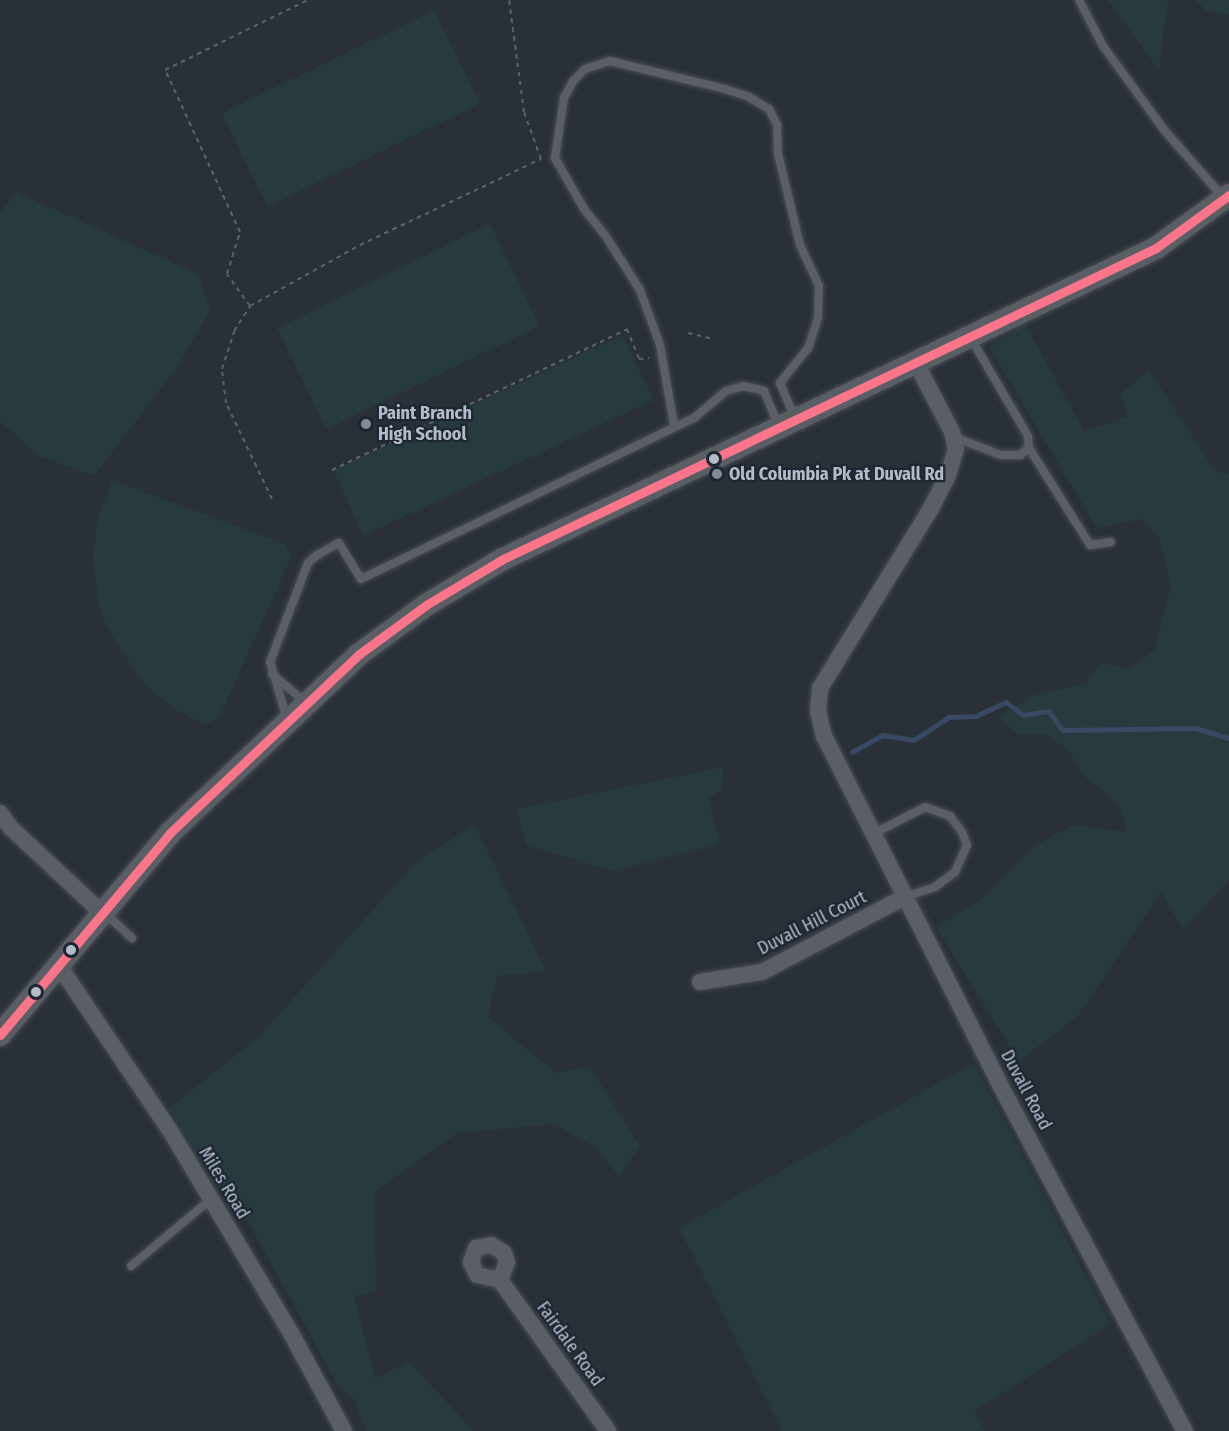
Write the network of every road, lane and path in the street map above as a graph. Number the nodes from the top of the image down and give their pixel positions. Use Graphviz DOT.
graph roads {
  1 [pos="308,0"];
  2 [pos="509,0"];
  3 [pos="1079,0"];
  4 [pos="1227,197"];
  5 [pos="250,306"];
  6 [pos="688,333"];
  7 [pos="970,337"];
  8 [pos="710,338"];
  9 [pos="648,358"];
  10 [pos="916,363"];
  11 [pos="788,422"];
  12 [pos="674,425"];
  13 [pos="953,436"];
  14 [pos="1029,448"];
  15 [pos="332,471"];
  16 [pos="272,499"];
  17 [pos="1111,542"];
  18 [pos="272,674"];
  19 [pos="306,703"];
  20 [pos="287,719"];
  21 [pos="0,813"];
  22 [pos="873,834"];
  23 [pos="905,897"];
  24 [pos="102,911"];
  25 [pos="132,938"];
  26 [pos="58,964"];
  27 [pos="700,982"];
  28 [pos="0,1035"];
  29 [pos="211,1199"];
  30 [pos="130,1266"];
  31 [pos="500,1280"];
  32 [pos="344,1431"];
  33 [pos="608,1431"];
  34 [pos="1185,1431"];
  1 -- 5 [label="path"];
  2 -- 5 [label="path"];
  3 -- 4 [label="lane"];
  4 -- 7 [label="main road"];
  5 -- 16 [label="path"];
  6 -- 8 [label="path"];
  7 -- 10 [label="main road"];
  7 -- 14 [label="lane"];
  9 -- 15 [label="path"];
  10 -- 11 [label="main road"];
  10 -- 13 [label="street"];
  11 -- 12 [label="lane"];
  11 -- 12 [label="lane"];
  11 -- 19 [label="main road"];
  12 -- 18 [label="lane"];
  13 -- 14 [label="lane"];
  13 -- 22 [label="street, Duvall Road"];
  14 -- 17 [label="lane"];
  18 -- 19 [label="lane"];
  18 -- 20 [label="lane"];
  19 -- 20 [label="main road"];
  20 -- 24 [label="main road"];
  21 -- 24 [label="street"];
  22 -- 23 [label="street, Duvall Road"];
  22 -- 23 [label="lane"];
  23 -- 27 [label="street, Duvall Hill Court"];
  23 -- 34 [label="street, Duvall Road"];
  24 -- 25 [label="lane"];
  24 -- 26 [label="main road"];
  26 -- 28 [label="main road"];
  26 -- 29 [label="street, Miles Road"];
  29 -- 30 [label="lane"];
  29 -- 32 [label="street, Miles Road"];
  31 -- 33 [label="street, Fairdale Road"];
}
